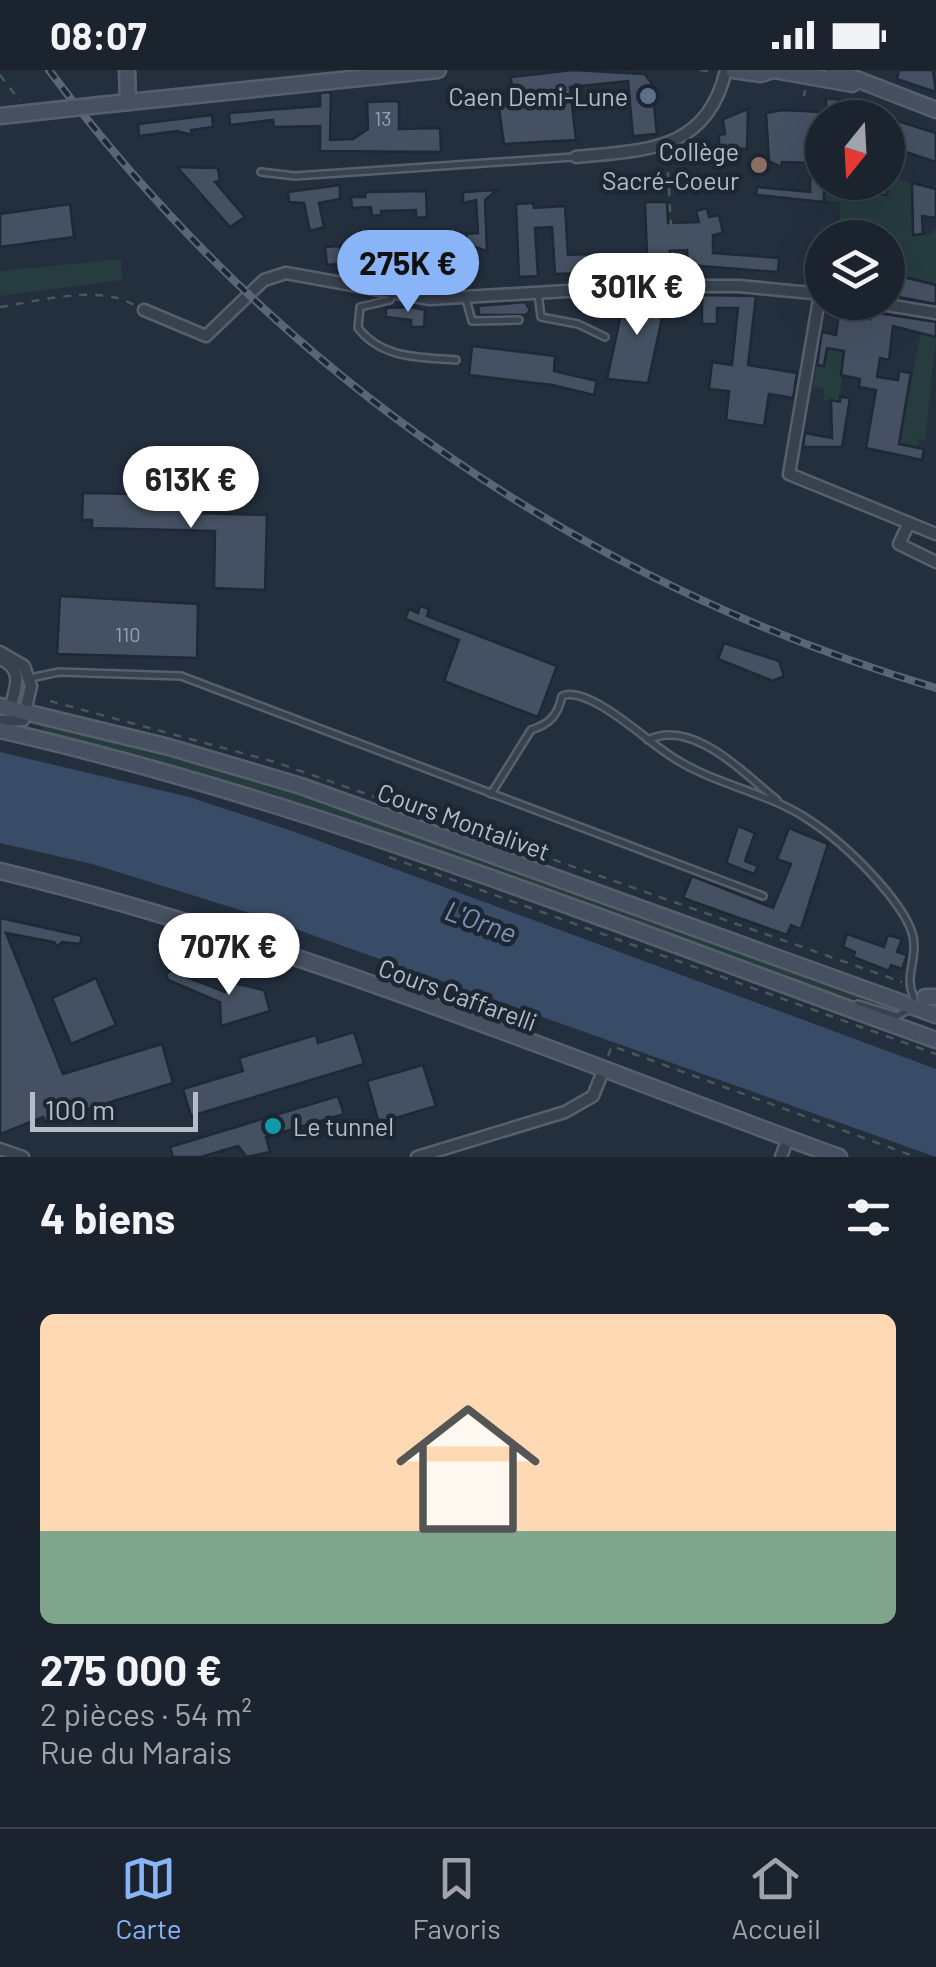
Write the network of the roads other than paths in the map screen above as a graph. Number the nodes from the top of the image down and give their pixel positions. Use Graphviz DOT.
graph roads {
  1 [pos="127,70"];
  2 [pos="438,70"];
  3 [pos="726,70"];
  4 [pos="734,70"];
  5 [pos="773,70"];
  6 [pos="833,70"];
  7 [pos="877,89"];
  8 [pos="128,102"];
  9 [pos="936,110"];
  10 [pos="0,116"];
  11 [pos="576,157"];
  12 [pos="261,172"];
  13 [pos="651,261"];
  14 [pos="652,286"];
  15 [pos="538,290"];
  16 [pos="805,292"];
  17 [pos="392,294"];
  18 [pos="466,296"];
  19 [pos="905,308"];
  20 [pos="144,310"];
  21 [pos="936,313"];
  22 [pos="520,320"];
  23 [pos="817,320"];
  24 [pos="604,337"];
  25 [pos="456,360"];
  26 [pos="908,524"];
  27 [pos="936,534"];
  28 [pos="936,562"];
  29 [pos="0,656"];
  30 [pos="30,678"];
  31 [pos="3,712"];
  32 [pos="26,712"];
  33 [pos="0,730"];
  34 [pos="648,740"];
  35 [pos="491,794"];
  36 [pos="780,802"];
  37 [pos="0,871"];
  38 [pos="763,896"];
  39 [pos="919,1001"];
  40 [pos="848,1009"];
  41 [pos="936,1016"];
  42 [pos="936,1040"];
  43 [pos="603,1071"];
  44 [pos="788,1138"];
  45 [pos="0,1149"];
  46 [pos="23,1157"];
  47 [pos="417,1157"];
  48 [pos="781,1157"];
  49 [pos="839,1157"];
  1 -- 8 [label="main road"];
  2 -- 8 [label="main road"];
  3 -- 11 [label="street"];
  4 -- 5 [label="main road"];
  5 -- 7 [label="main road"];
  6 -- 7 [label="main road"];
  7 -- 9 [label="main road"];
  8 -- 10 [label="main road, bridge"];
  11 -- 12 [label="lane"];
  13 -- 14 [label="lane"];
  14 -- 15 [label="street"];
  14 -- 16 [label="street"];
  15 -- 18 [label="street"];
  15 -- 24 [label="lane"];
  17 -- 18 [label="street"];
  17 -- 20 [label="street"];
  17 -- 25 [label="lane"];
  18 -- 22 [label="lane"];
  19 -- 21 [label="street"];
  23 -- 26 [label="street"];
  26 -- 27 [label="street"];
  26 -- 28 [label="street"];
  29 -- 30 [label="street"];
  29 -- 31 [label="street"];
  30 -- 32 [label="street"];
  30 -- 35 [label="lane"];
  31 -- 32 [label="main road, Cours Montalivet"];
  32 -- 39 [label="main road, Cours Montalivet"];
  33 -- 40 [label="main road, Cours Montalivet"];
  34 -- 35 [label="lane"];
  34 -- 36 [label="lane"];
  34 -- 36 [label="lane"];
  35 -- 38 [label="lane"];
  36 -- 39 [label="lane"];
  37 -- 43 [label="main road, Cours Caffarelli"];
  39 -- 40 [label="lane, Cours Montalivet"];
  39 -- 41 [label="main road, Cours Montalivet"];
  40 -- 42 [label="main road, Cours Montalivet"];
  43 -- 44 [label="main road, Cours Caffarelli"];
  43 -- 47 [label="street"];
  44 -- 48 [label="street"];
  44 -- 49 [label="main road, Cours Caffarelli"];
  45 -- 46 [label="street"];
}
